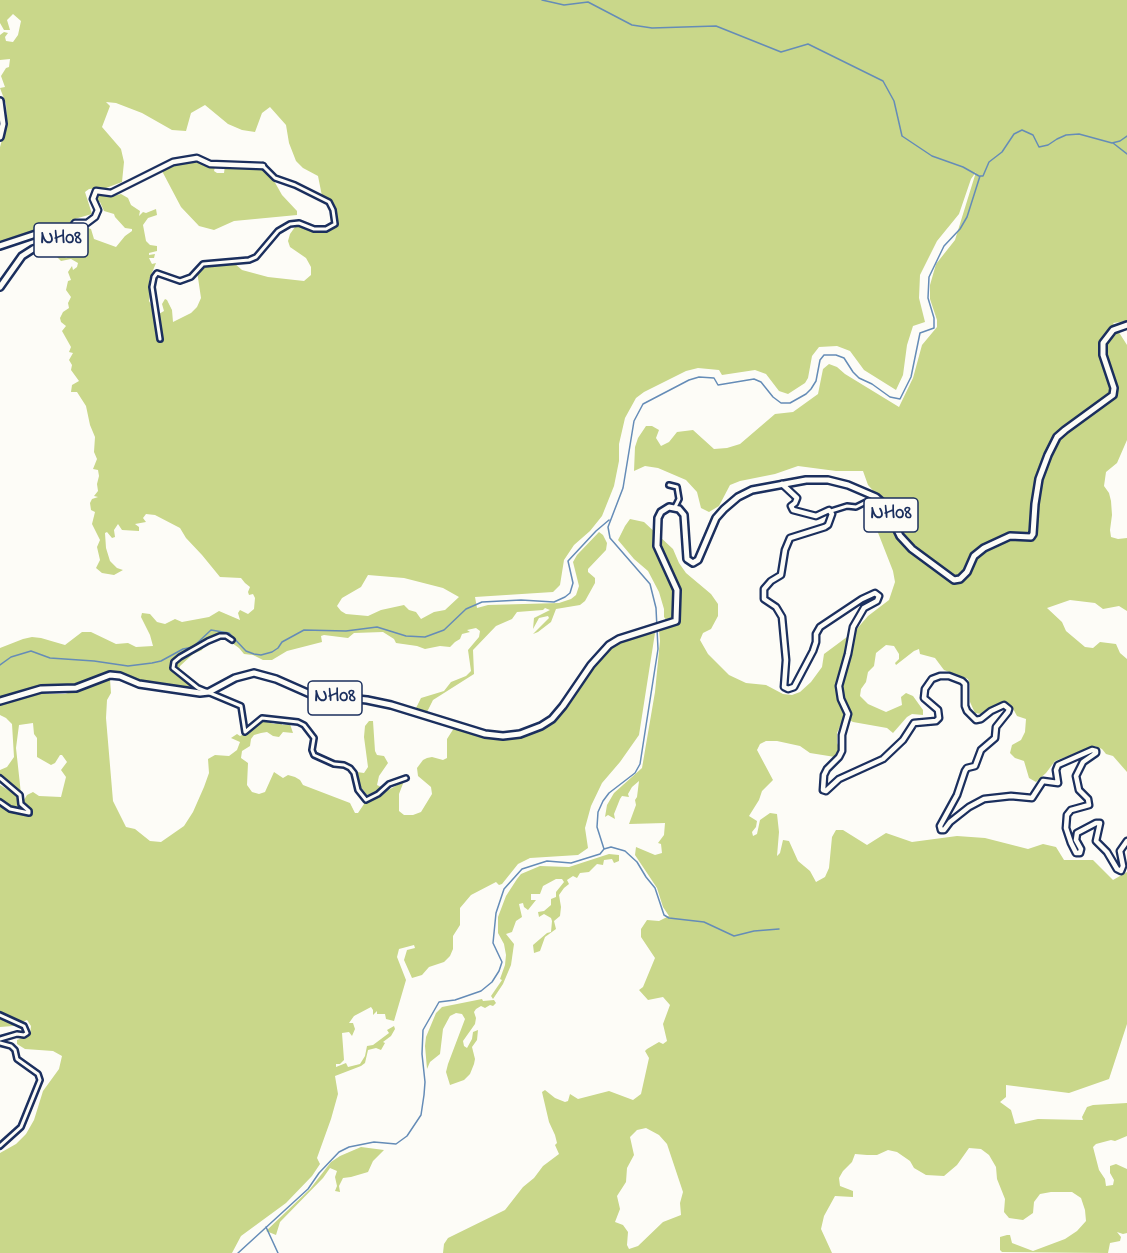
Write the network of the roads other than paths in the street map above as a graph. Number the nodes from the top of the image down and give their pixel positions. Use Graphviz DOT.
graph roads {
  1 [pos="0,101"];
  2 [pos="0,137"];
  3 [pos="263,166"];
  4 [pos="66,237"];
  5 [pos="0,246"];
  6 [pos="0,287"];
  7 [pos="1127,325"];
  8 [pos="160,339"];
  9 [pos="782,484"];
  10 [pos="669,485"];
  11 [pos="876,497"];
  12 [pos="675,507"];
  13 [pos="831,511"];
  14 [pos="232,640"];
  15 [pos="208,692"];
  16 [pos="0,701"];
  17 [pos="0,778"];
  18 [pos="406,778"];
  19 [pos="0,802"];
  20 [pos="1127,841"];
  21 [pos="0,1015"];
  22 [pos="0,1041"];
  23 [pos="0,1146"];
  1 -- 2 [label="main road"];
  3 -- 4 [label="street"];
  3 -- 8 [label="street"];
  4 -- 5 [label="main road, NH08"];
  4 -- 6 [label="main road, NH08"];
  7 -- 11 [label="main road, NH08"];
  9 -- 11 [label="main road, NH08"];
  9 -- 12 [label="main road, NH08"];
  9 -- 13 [label="street"];
  10 -- 12 [label="street"];
  11 -- 13 [label="street"];
  12 -- 15 [label="main road, NH08"];
  13 -- 20 [label="street"];
  14 -- 15 [label="street"];
  15 -- 16 [label="main road"];
  15 -- 18 [label="street"];
  17 -- 19 [label="street"];
  21 -- 22 [label="street"];
  22 -- 23 [label="street"];
}
